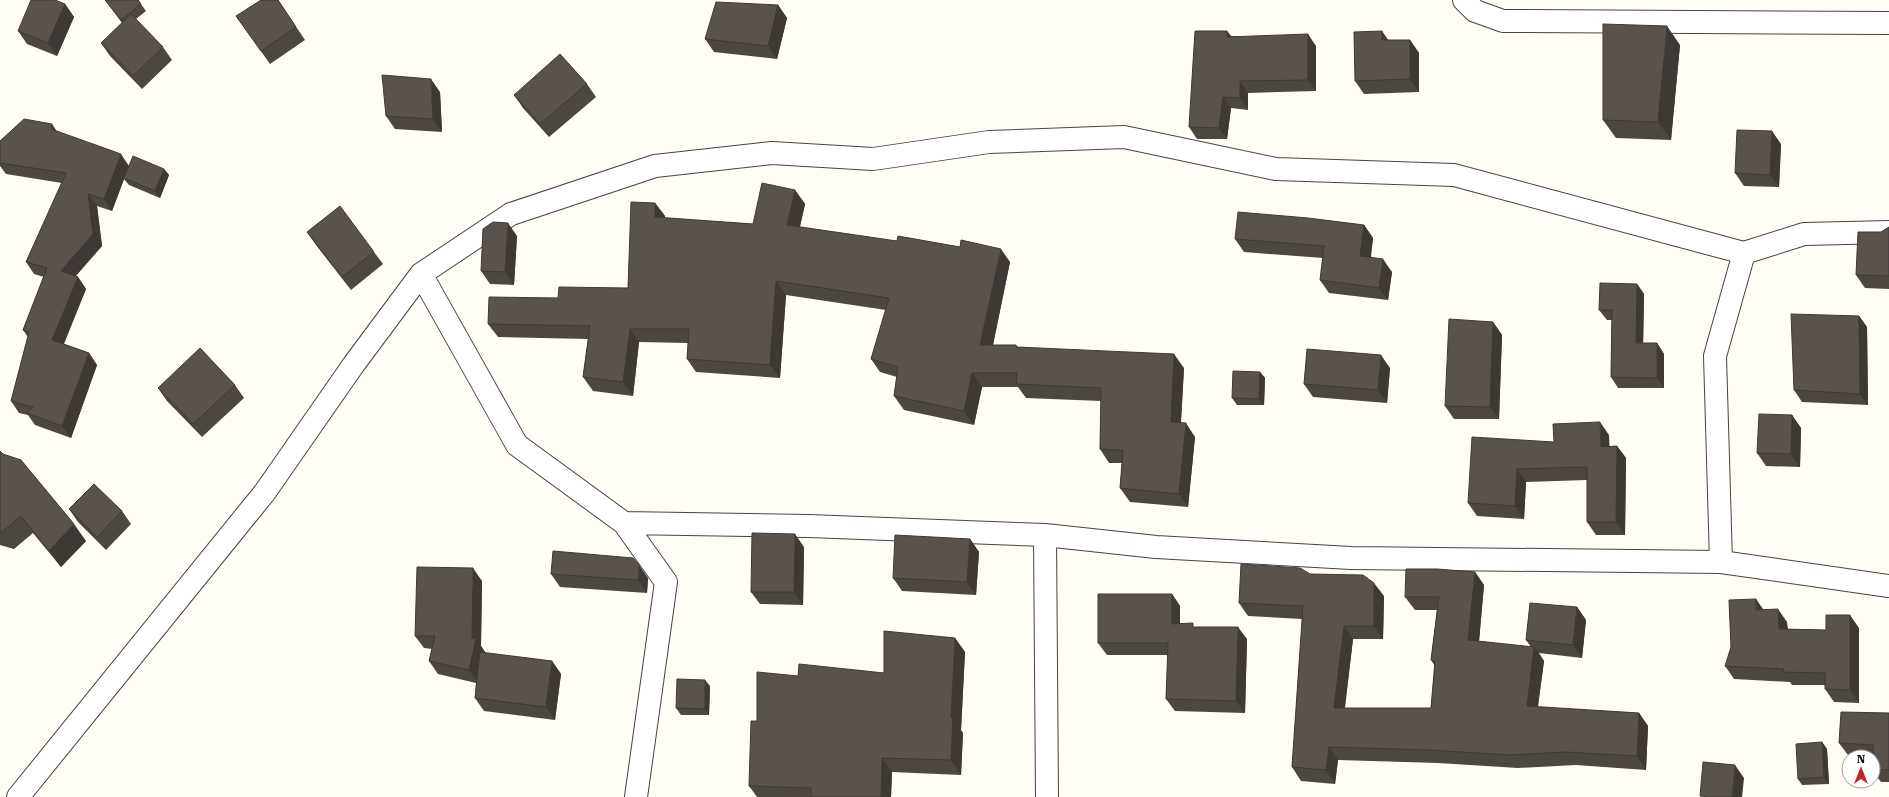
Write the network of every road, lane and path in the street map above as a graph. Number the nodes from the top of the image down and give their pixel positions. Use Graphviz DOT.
graph roads {
  1 [pos="1464,0"];
  2 [pos="1889,23"];
  3 [pos="1889,232"];
  4 [pos="1744,253"];
  5 [pos="421,274"];
  6 [pos="624,523"];
  7 [pos="1045,536"];
  8 [pos="1721,562"];
  9 [pos="1889,586"];
  10 [pos="18,797"];
  11 [pos="636,797"];
  12 [pos="1047,797"];
  1 -- 2 [label="street"];
  3 -- 4 [label="street"];
  4 -- 5 [label="street"];
  4 -- 8 [label="street"];
  5 -- 6 [label="street"];
  5 -- 10 [label="street"];
  6 -- 7 [label="street"];
  6 -- 11 [label="street"];
  7 -- 8 [label="street"];
  7 -- 12 [label="street"];
  8 -- 9 [label="street"];
}
